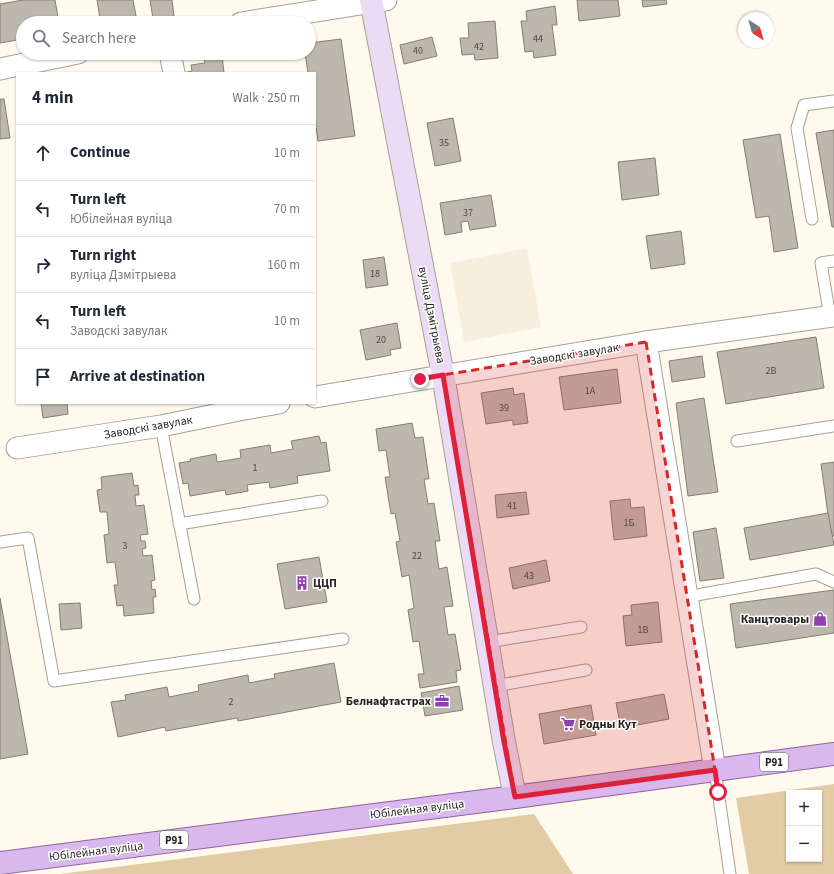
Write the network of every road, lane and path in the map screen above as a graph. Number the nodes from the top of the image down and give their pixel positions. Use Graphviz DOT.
graph roads {
  1 [pos="376,1"];
  2 [pos="284,16"];
  3 [pos="44,60"];
  4 [pos="171,60"];
  5 [pos="0,69"];
  6 [pos="174,72"];
  7 [pos="834,101"];
  8 [pos="812,219"];
  9 [pos="834,261"];
  10 [pos="832,316"];
  11 [pos="646,342"];
  12 [pos="443,375"];
  13 [pos="316,397"];
  14 [pos="266,404"];
  15 [pos="239,406"];
  16 [pos="161,426"];
  17 [pos="834,426"];
  18 [pos="736,441"];
  19 [pos="17,448"];
  20 [pos="322,501"];
  21 [pos="180,524"];
  22 [pos="0,542"];
  23 [pos="834,582"];
  24 [pos="687,598"];
  25 [pos="194,599"];
  26 [pos="581,627"];
  27 [pos="343,639"];
  28 [pos="488,642"];
  29 [pos="586,670"];
  30 [pos="495,686"];
  31 [pos="834,754"];
  32 [pos="715,770"];
  33 [pos="515,797"];
  34 [pos="0,863"];
  35 [pos="730,874"];
  1 -- 2 [label="street"];
  1 -- 12 [label="street, вуліца Дзмітрыева"];
  3 -- 5 [label="street"];
  4 -- 6 [label="street"];
  7 -- 8 [label="lane"];
  9 -- 10 [label="lane"];
  10 -- 11 [label="street, Заводскі завулак"];
  11 -- 12 [label="street, Заводскі завулак"];
  11 -- 24 [label="street"];
  12 -- 13 [label="street, Заводскі завулак"];
  12 -- 28 [label="street, вуліца Дзмітрыева"];
  14 -- 15 [label="street, Заводскі завулак"];
  15 -- 16 [label="street, Заводскі завулак"];
  16 -- 19 [label="street, Заводскі завулак"];
  16 -- 21 [label="lane"];
  17 -- 18 [label="lane"];
  20 -- 21 [label="lane"];
  21 -- 25 [label="lane"];
  22 -- 27 [label="lane"];
  23 -- 24 [label="lane"];
  24 -- 32 [label="street"];
  26 -- 28 [label="lane"];
  28 -- 30 [label="street, вуліца Дзмітрыева"];
  29 -- 30 [label="lane"];
  30 -- 33 [label="street, вуліца Дзмітрыева"];
  31 -- 32 [label="main road, Юбілейная вуліца / Р91"];
  32 -- 33 [label="main road, Юбілейная вуліца / Р91"];
  32 -- 35 [label="lane"];
  33 -- 34 [label="main road, Юбілейная вуліца / Р91"];
}
